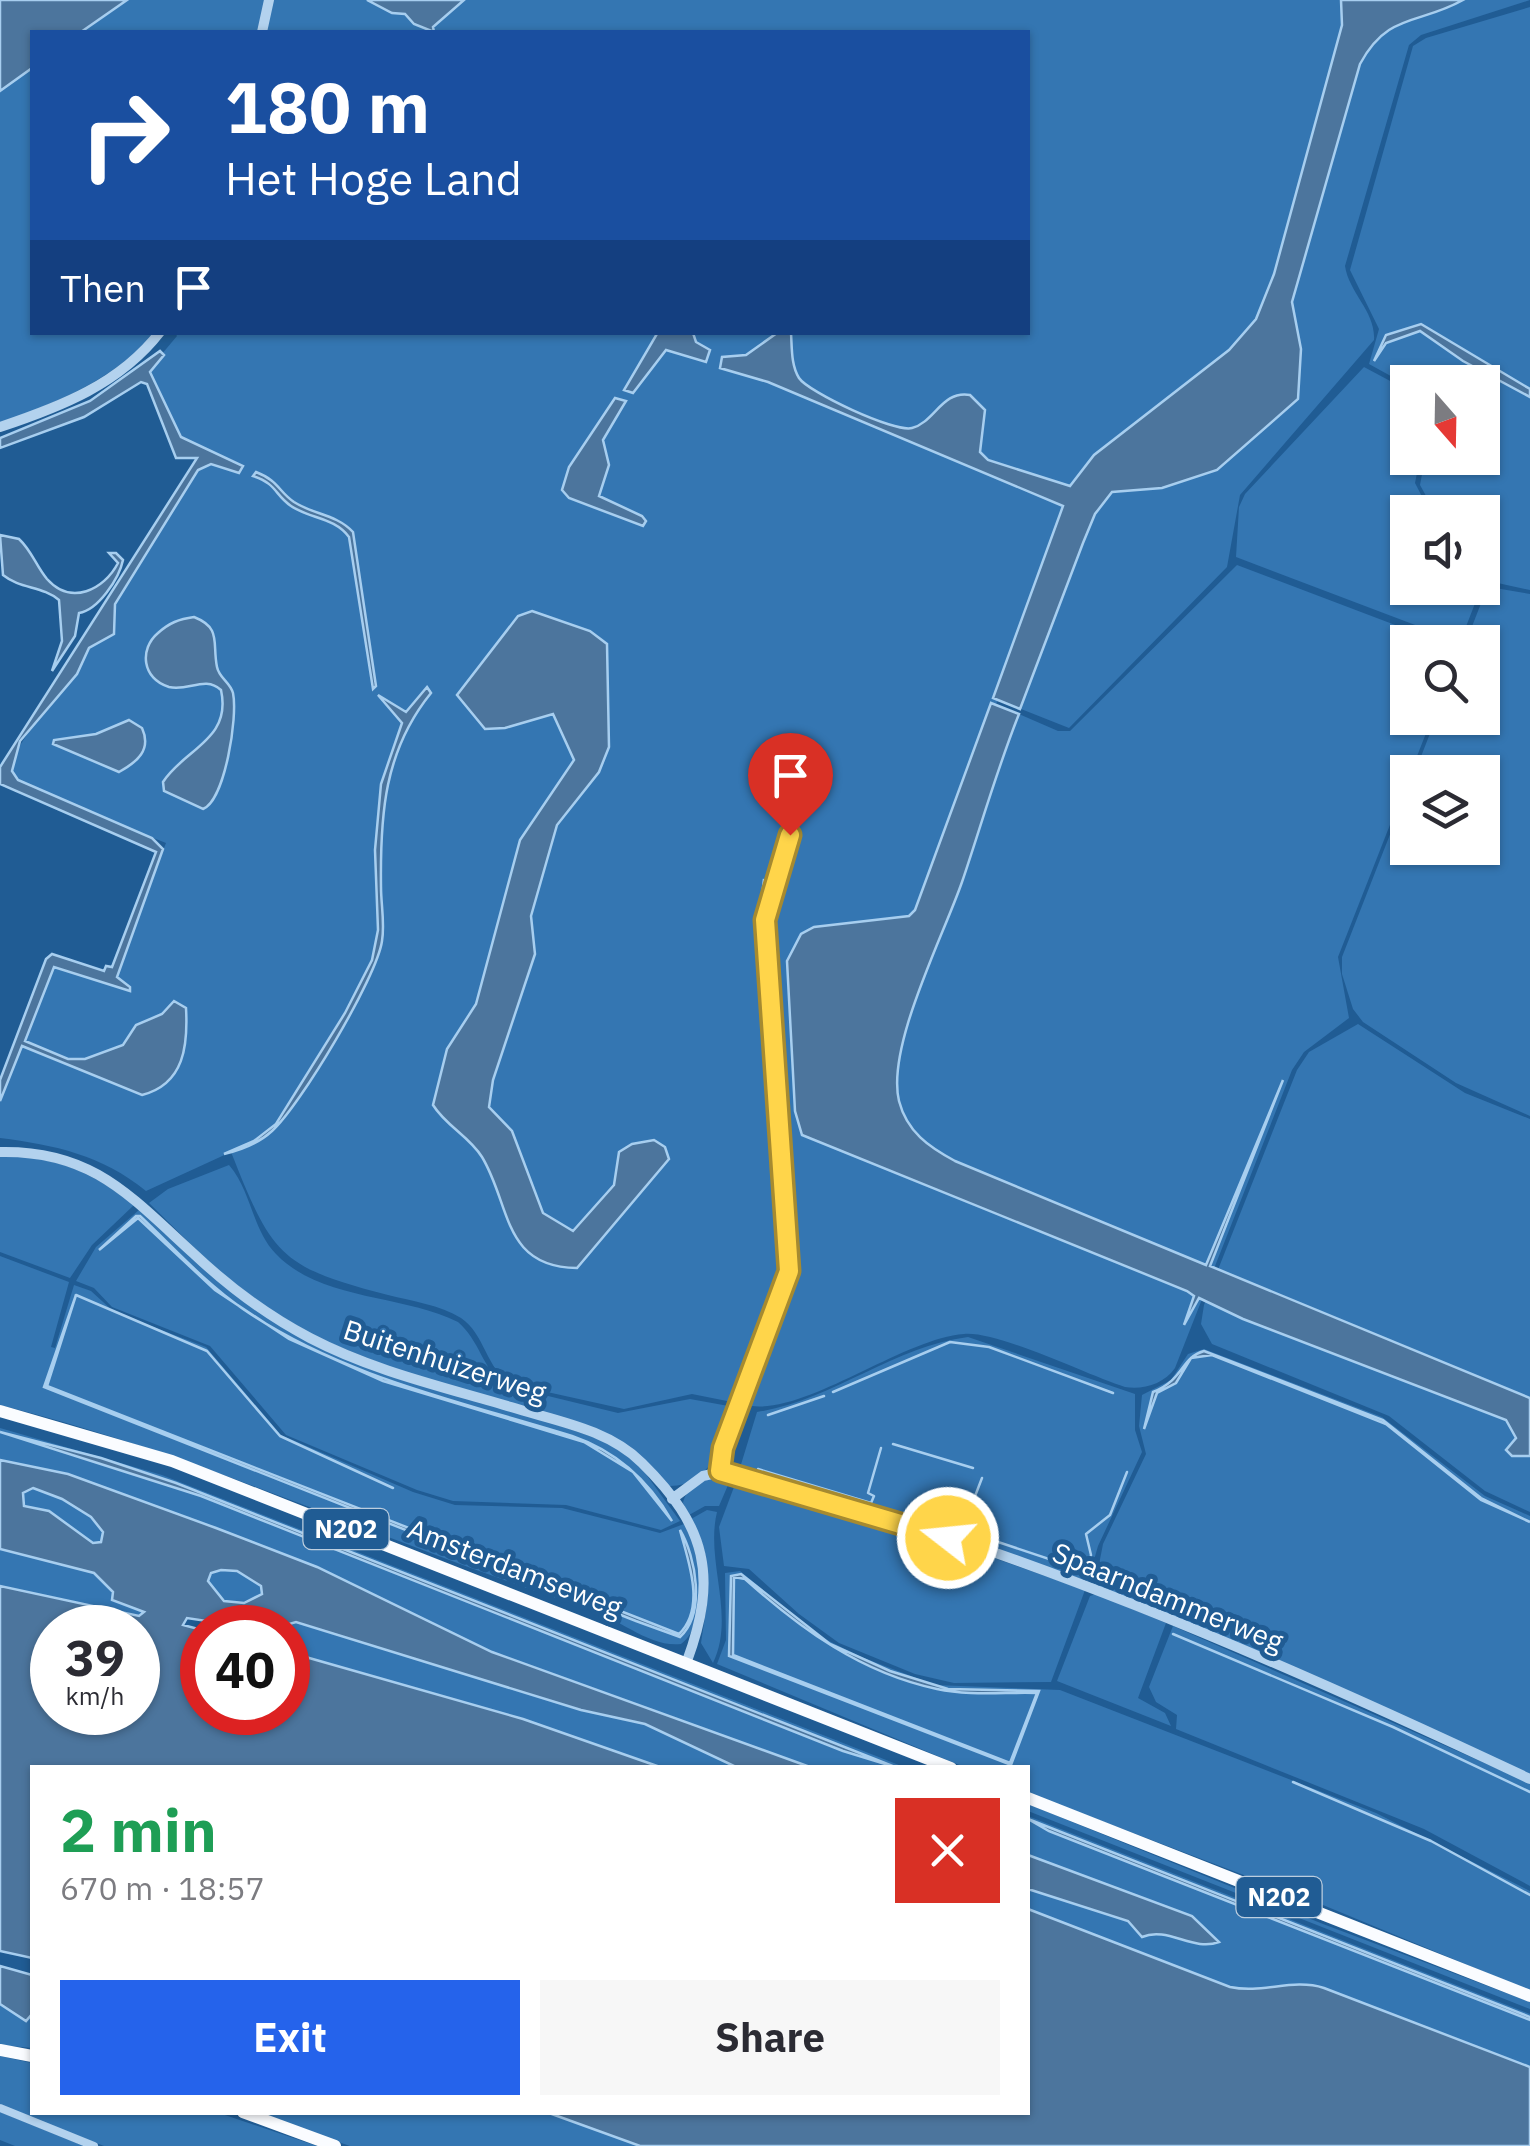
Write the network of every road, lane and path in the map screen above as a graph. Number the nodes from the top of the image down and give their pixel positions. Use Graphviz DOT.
graph roads {
  1 [pos="269,0"];
  2 [pos="262,30"];
  3 [pos="157,335"];
  4 [pos="0,427"];
  5 [pos="799,811"];
  6 [pos="0,1152"];
  7 [pos="0,1411"];
  8 [pos="720,1471"];
  9 [pos="672,1498"];
  10 [pos="687,1661"];
  11 [pos="944,1765"];
  12 [pos="1530,1779"];
  13 [pos="1030,1799"];
  14 [pos="1530,1996"];
  15 [pos="0,2050"];
  16 [pos="30,2056"];
  17 [pos="0,2108"];
  18 [pos="251,2115"];
  19 [pos="94,2146"];
  20 [pos="335,2146"];
  1 -- 2 [label="street"];
  3 -- 4 [label="street"];
  5 -- 8 [label="street"];
  6 -- 9 [label="street, Buitenhuizerweg"];
  7 -- 10 [label="main road, Amsterdamseweg / N202"];
  8 -- 9 [label="street"];
  8 -- 12 [label="street, Spaarndammerweg"];
  9 -- 10 [label="street, Buitenhuizerweg"];
  10 -- 11 [label="main road, Amsterdamseweg / N202"];
  13 -- 14 [label="main road, N202"];
  15 -- 16 [label="main road"];
  17 -- 19 [label="street"];
  18 -- 20 [label="main road"];
}
